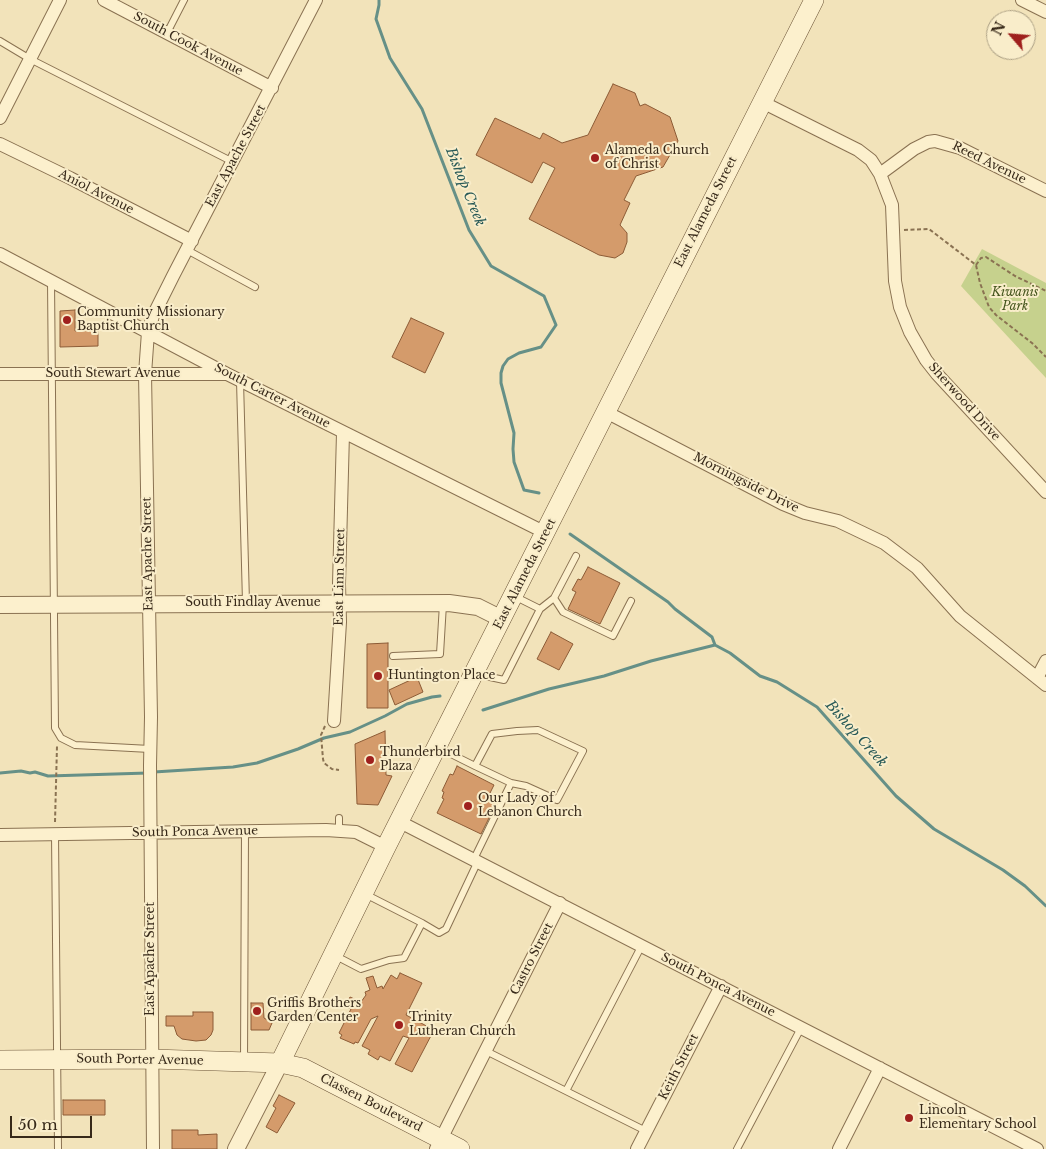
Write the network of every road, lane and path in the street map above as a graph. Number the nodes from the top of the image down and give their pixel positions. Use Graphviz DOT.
graph roads {
  1 [pos="60,0"];
  2 [pos="104,0"];
  3 [pos="184,0"];
  4 [pos="316,0"];
  5 [pos="814,0"];
  6 [pos="1022,0"];
  7 [pos="1046,12"];
  8 [pos="167,33"];
  9 [pos="0,41"];
  10 [pos="30,59"];
  11 [pos="272,88"];
  12 [pos="762,102"];
  13 [pos="0,118"];
  14 [pos="0,144"];
  15 [pos="233,162"];
  16 [pos="880,174"];
  17 [pos="1046,192"];
  18 [pos="894,230"];
  19 [pos="189,245"];
  20 [pos="0,254"];
  21 [pos="976,264"];
  22 [pos="51,281"];
  23 [pos="255,287"];
  24 [pos="1046,291"];
  25 [pos="148,332"];
  26 [pos="1046,356"];
  27 [pos="0,374"];
  28 [pos="51,374"];
  29 [pos="146,374"];
  30 [pos="227,374"];
  31 [pos="240,381"];
  32 [pos="606,412"];
  33 [pos="343,433"];
  34 [pos="1046,492"];
  35 [pos="546,534"];
  36 [pos="576,556"];
  37 [pos="514,596"];
  38 [pos="554,598"];
  39 [pos="631,601"];
  40 [pos="340,602"];
  41 [pos="149,603"];
  42 [pos="246,603"];
  43 [pos="443,603"];
  44 [pos="54,604"];
  45 [pos="0,605"];
  46 [pos="540,609"];
  47 [pos="502,619"];
  48 [pos="393,656"];
  49 [pos="1046,661"];
  50 [pos="475,674"];
  51 [pos="1042,681"];
  52 [pos="334,721"];
  53 [pos="58,734"];
  54 [pos="321,735"];
  55 [pos="437,748"];
  56 [pos="150,749"];
  57 [pos="475,766"];
  58 [pos="339,770"];
  59 [pos="511,783"];
  60 [pos="400,822"];
  61 [pos="55,828"];
  62 [pos="245,831"];
  63 [pos="150,833"];
  64 [pos="0,835"];
  65 [pos="386,847"];
  66 [pos="476,860"];
  67 [pos="364,893"];
  68 [pos="560,904"];
  69 [pos="422,923"];
  70 [pos="642,946"];
  71 [pos="333,955"];
  72 [pos="721,986"];
  73 [pos="801,1028"];
  74 [pos="486,1051"];
  75 [pos="152,1059"];
  76 [pos="0,1060"];
  77 [pos="57,1060"];
  78 [pos="244,1062"];
  79 [pos="280,1063"];
  80 [pos="880,1068"];
  81 [pos="566,1091"];
  82 [pos="646,1131"];
  83 [pos="438,1144"];
  84 [pos="58,1149"];
  85 [pos="153,1149"];
  86 [pos="236,1149"];
  87 [pos="460,1149"];
  88 [pos="637,1149"];
  89 [pos="737,1149"];
  90 [pos="839,1149"];
  91 [pos="1037,1149"];
  1 -- 10 [label="street"];
  2 -- 8 [label="street, South Cook Avenue"];
  3 -- 8 [label="lane"];
  4 -- 11 [label="street, East Apache Street"];
  5 -- 12 [label="main road, East Alameda Street"];
  6 -- 7 [label="street"];
  8 -- 11 [label="street, South Cook Avenue"];
  9 -- 10 [label="lane"];
  10 -- 13 [label="street"];
  10 -- 15 [label="lane"];
  11 -- 15 [label="street, East Apache Street"];
  12 -- 16 [label="street, Sherwood Drive"];
  12 -- 32 [label="main road, East Alameda Street"];
  14 -- 19 [label="street, Aniol Avenue"];
  15 -- 19 [label="street, East Apache Street"];
  16 -- 17 [label="street, Reed Avenue"];
  16 -- 18 [label="street, Sherwood Drive"];
  18 -- 21 [label="path"];
  18 -- 34 [label="street, Sherwood Drive"];
  19 -- 23 [label="lane"];
  19 -- 25 [label="street, East Apache Street"];
  20 -- 22 [label="street, South Carter Avenue"];
  21 -- 24 [label="path"];
  21 -- 26 [label="path"];
  22 -- 25 [label="street, South Carter Avenue"];
  22 -- 28 [label="lane"];
  25 -- 29 [label="street, East Apache Street"];
  25 -- 30 [label="street, South Carter Avenue"];
  27 -- 28 [label="street, South Stewart Avenue"];
  28 -- 29 [label="street, South Stewart Avenue"];
  28 -- 44 [label="lane"];
  29 -- 30 [label="street, South Stewart Avenue"];
  29 -- 41 [label="street, East Apache Street"];
  30 -- 31 [label="street, South Carter Avenue"];
  31 -- 33 [label="street, South Carter Avenue"];
  31 -- 42 [label="lane"];
  32 -- 35 [label="main road, East Alameda Street"];
  32 -- 51 [label="street, Morningside Drive"];
  33 -- 35 [label="street, South Carter Avenue"];
  33 -- 40 [label="street, East Linn Street"];
  35 -- 37 [label="main road, East Alameda Street"];
  36 -- 38 [label="lane"];
  37 -- 46 [label="lane"];
  37 -- 47 [label="main road, East Alameda Street"];
  38 -- 39 [label="lane"];
  38 -- 46 [label="lane"];
  40 -- 42 [label="street, South Findlay Avenue"];
  40 -- 43 [label="street, South Findlay Avenue"];
  40 -- 52 [label="street, East Linn Street"];
  41 -- 42 [label="street, South Findlay Avenue"];
  41 -- 44 [label="street, South Findlay Avenue"];
  41 -- 56 [label="street, East Apache Street"];
  43 -- 47 [label="street, South Findlay Avenue"];
  43 -- 48 [label="lane"];
  44 -- 45 [label="street, South Findlay Avenue"];
  44 -- 53 [label="lane"];
  46 -- 50 [label="lane"];
  47 -- 50 [label="main road, East Alameda Street"];
  49 -- 51 [label="street"];
  50 -- 55 [label="main road, East Alameda Street"];
  53 -- 56 [label="lane"];
  53 -- 61 [label="path"];
  54 -- 58 [label="path"];
  55 -- 57 [label="lane"];
  55 -- 60 [label="main road, East Alameda Street"];
  56 -- 63 [label="street, East Apache Street"];
  57 -- 59 [label="lane"];
  57 -- 59 [label="lane"];
  59 -- 66 [label="lane"];
  60 -- 65 [label="main road, East Alameda Street"];
  60 -- 66 [label="street, South Ponca Avenue"];
  61 -- 63 [label="street, South Ponca Avenue"];
  61 -- 64 [label="street, South Ponca Avenue"];
  61 -- 77 [label="lane"];
  62 -- 63 [label="street, South Ponca Avenue"];
  62 -- 65 [label="street, South Ponca Avenue"];
  62 -- 78 [label="lane"];
  63 -- 75 [label="street, East Apache Street"];
  65 -- 67 [label="main road, East Alameda Street"];
  66 -- 68 [label="street, South Ponca Avenue"];
  66 -- 69 [label="lane"];
  67 -- 69 [label="lane"];
  67 -- 71 [label="main road, East Alameda Street"];
  68 -- 70 [label="street, South Ponca Avenue"];
  68 -- 74 [label="street, Castro Street"];
  69 -- 71 [label="lane"];
  70 -- 72 [label="street, South Ponca Avenue"];
  70 -- 81 [label="lane"];
  71 -- 79 [label="main road, East Alameda Street"];
  72 -- 73 [label="street, South Ponca Avenue"];
  72 -- 82 [label="street, Keith Street"];
  73 -- 80 [label="street, South Ponca Avenue"];
  73 -- 89 [label="lane"];
  74 -- 81 [label="lane"];
  74 -- 83 [label="street, Castro Street"];
  75 -- 77 [label="main road, South Porter Avenue"];
  75 -- 78 [label="main road, South Porter Avenue"];
  75 -- 85 [label="street, East Apache Street"];
  76 -- 77 [label="main road, South Porter Avenue"];
  77 -- 84 [label="lane"];
  78 -- 79 [label="main road, South Porter Avenue"];
  79 -- 83 [label="main road, Classen Boulevard"];
  79 -- 86 [label="street, East Alameda Street"];
  80 -- 90 [label="street"];
  80 -- 91 [label="street, South Ponca Avenue"];
  81 -- 82 [label="lane"];
  82 -- 88 [label="street, Keith Street"];
  83 -- 87 [label="main road, Classen Boulevard"];
}
